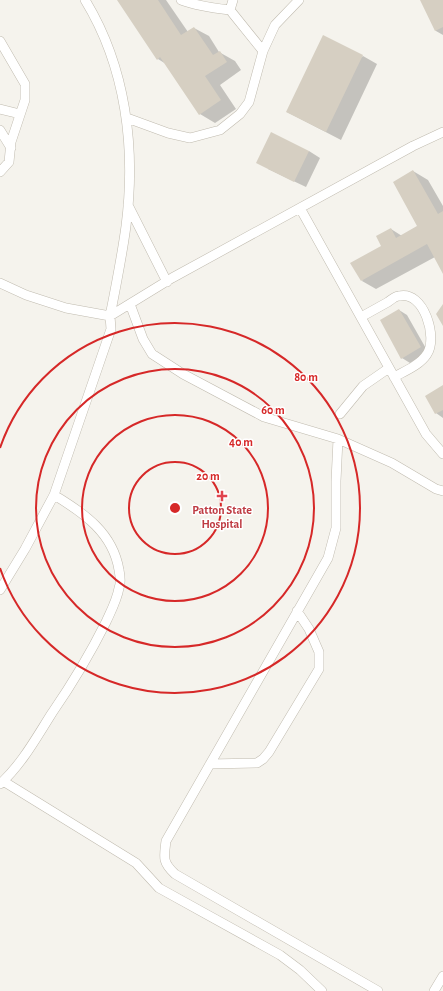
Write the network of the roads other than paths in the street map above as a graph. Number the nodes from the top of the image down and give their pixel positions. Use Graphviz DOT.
graph roads {
  1 [pos="85,0"];
  2 [pos="181,0"];
  3 [pos="233,0"];
  4 [pos="299,0"];
  5 [pos="230,10"];
  6 [pos="0,41"];
  7 [pos="262,51"];
  8 [pos="0,109"];
  9 [pos="20,114"];
  10 [pos="127,118"];
  11 [pos="0,130"];
  12 [pos="443,132"];
  13 [pos="11,148"];
  14 [pos="0,172"];
  15 [pos="128,205"];
  16 [pos="300,208"];
  17 [pos="167,282"];
  18 [pos="0,283"];
  19 [pos="130,304"];
  20 [pos="110,316"];
  21 [pos="361,317"];
  22 [pos="389,368"];
  23 [pos="394,377"];
  24 [pos="340,414"];
  25 [pos="338,439"];
  26 [pos="443,454"];
  27 [pos="443,491"];
  28 [pos="54,495"];
  29 [pos="0,590"];
  30 [pos="297,611"];
  31 [pos="210,764"];
  32 [pos="2,782"];
  33 [pos="443,976"];
  34 [pos="322,991"];
  35 [pos="378,991"];
  36 [pos="434,991"];
  1 -- 10 [label="lane"];
  2 -- 5 [label="lane"];
  3 -- 5 [label="lane"];
  4 -- 7 [label="lane"];
  5 -- 7 [label="lane"];
  6 -- 9 [label="lane"];
  7 -- 10 [label="lane"];
  8 -- 9 [label="lane"];
  9 -- 13 [label="lane"];
  10 -- 15 [label="lane"];
  11 -- 13 [label="lane"];
  12 -- 16 [label="lane"];
  13 -- 14 [label="lane"];
  15 -- 17 [label="lane"];
  15 -- 20 [label="lane"];
  16 -- 17 [label="lane"];
  16 -- 21 [label="lane"];
  17 -- 19 [label="lane"];
  18 -- 20 [label="lane"];
  19 -- 20 [label="lane"];
  19 -- 25 [label="lane"];
  20 -- 28 [label="lane"];
  21 -- 22 [label="lane"];
  21 -- 23 [label="lane"];
  22 -- 23 [label="lane"];
  22 -- 24 [label="lane"];
  23 -- 26 [label="lane"];
  25 -- 27 [label="lane"];
  25 -- 30 [label="lane"];
  28 -- 29 [label="lane"];
  28 -- 32 [label="lane"];
  30 -- 31 [label="lane"];
  30 -- 31 [label="lane"];
  31 -- 35 [label="lane"];
  32 -- 34 [label="lane"];
  33 -- 36 [label="lane"];
}
